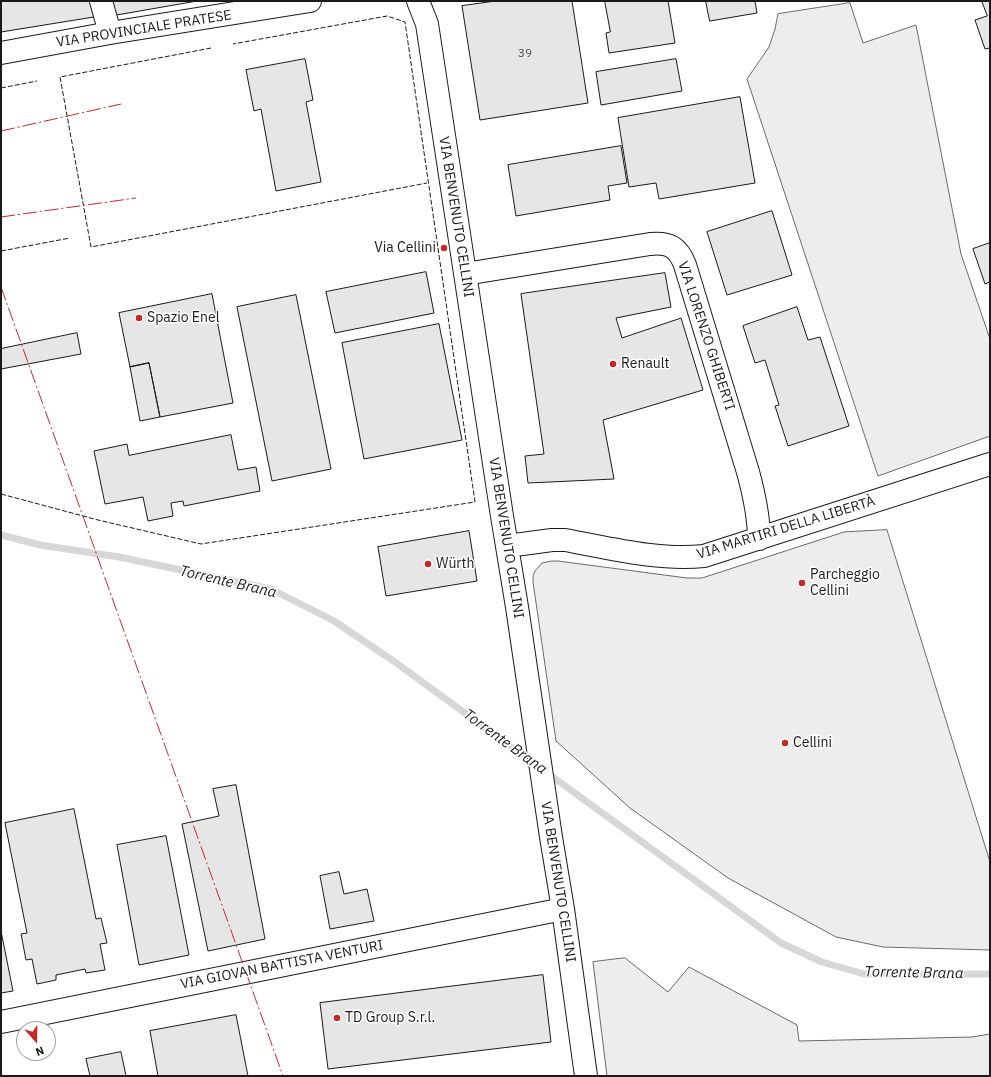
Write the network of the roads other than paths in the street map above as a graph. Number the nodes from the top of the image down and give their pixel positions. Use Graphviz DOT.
graph roads {
  1 [pos="101,1"];
  2 [pos="310,1"];
  3 [pos="418,1"];
  4 [pos="110,33"];
  5 [pos="1,52"];
  6 [pos="465,274"];
  7 [pos="990,464"];
  8 [pos="759,539"];
  9 [pos="507,546"];
  10 [pos="563,909"];
  11 [pos="1,1022"];
  12 [pos="586,1076"];
  1 -- 4 [label="street"];
  2 -- 4 [label="street, VIA PROVINCIALE PRATESE"];
  3 -- 6 [label="street, VIA BENVENUTO CELLINI"];
  4 -- 5 [label="street, VIA PROVINCIALE PRATESE"];
  6 -- 8 [label="street, VIA LORENZO GHIBERTI"];
  6 -- 9 [label="street, VIA BENVENUTO CELLINI"];
  7 -- 8 [label="street, VIA MARTIRI DELLA LIBERTÀ"];
  8 -- 9 [label="street, VIA MARTIRI DELLA LIBERTÀ"];
  9 -- 10 [label="street, VIA BENVENUTO CELLINI"];
  10 -- 11 [label="street, VIA GIOVAN BATTISTA VENTURI"];
  10 -- 12 [label="street, VIA BENVENUTO CELLINI"];
}
